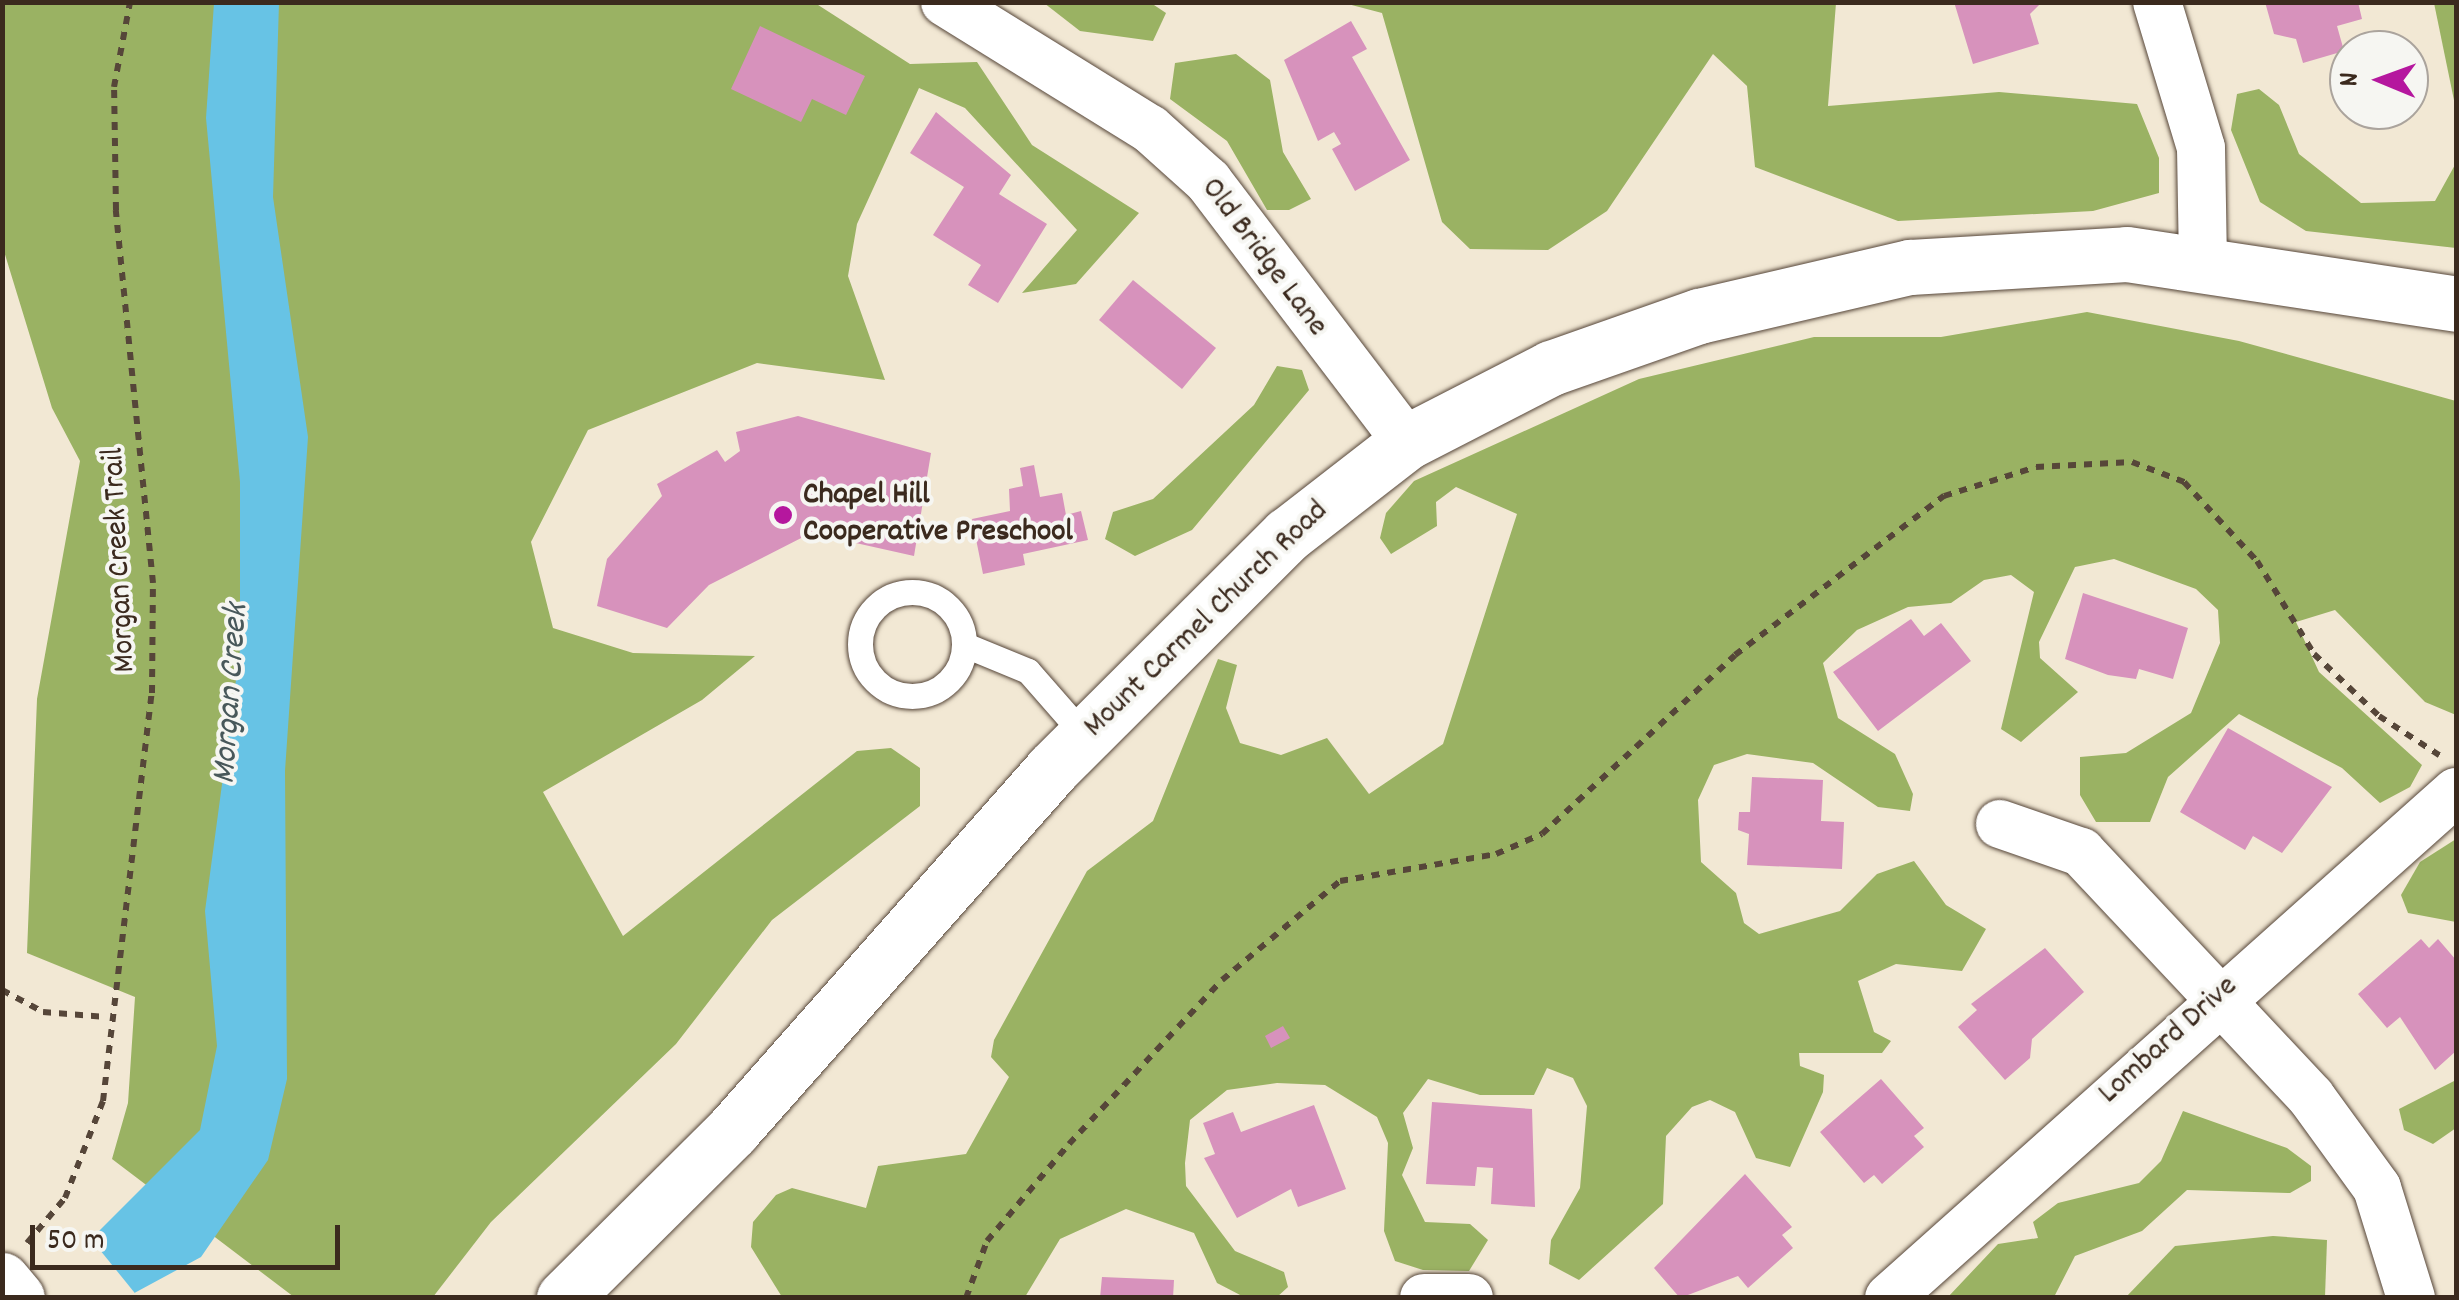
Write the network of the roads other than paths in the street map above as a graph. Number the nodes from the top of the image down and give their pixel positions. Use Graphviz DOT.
graph roads {
  1 [pos="945,2"];
  2 [pos="2157,2"];
  3 [pos="2204,260"];
  4 [pos="2456,304"];
  5 [pos="1407,442"];
  6 [pos="965,645"];
  7 [pos="1085,736"];
  8 [pos="2456,792"];
  9 [pos="2000,824"];
  10 [pos="2215,1000"];
  11 [pos="564,1298"];
  12 [pos="1424,1298"];
  13 [pos="1470,1298"];
  14 [pos="1889,1298"];
  15 [pos="2411,1298"];
  1 -- 5 [label="street, Old Bridge Lane"];
  2 -- 3 [label="street"];
  3 -- 4 [label="main road, Mount Carmel Church Road"];
  3 -- 5 [label="main road, Mount Carmel Church Road"];
  5 -- 7 [label="main road, Mount Carmel Church Road"];
  6 -- 6 [label="lane"];
  6 -- 7 [label="lane"];
  7 -- 11 [label="main road, Mount Carmel Church Road"];
  8 -- 10 [label="street, Lombard Drive"];
  9 -- 10 [label="street"];
  10 -- 14 [label="street, Lombard Drive"];
  10 -- 15 [label="street"];
  12 -- 13 [label="street"];
}
